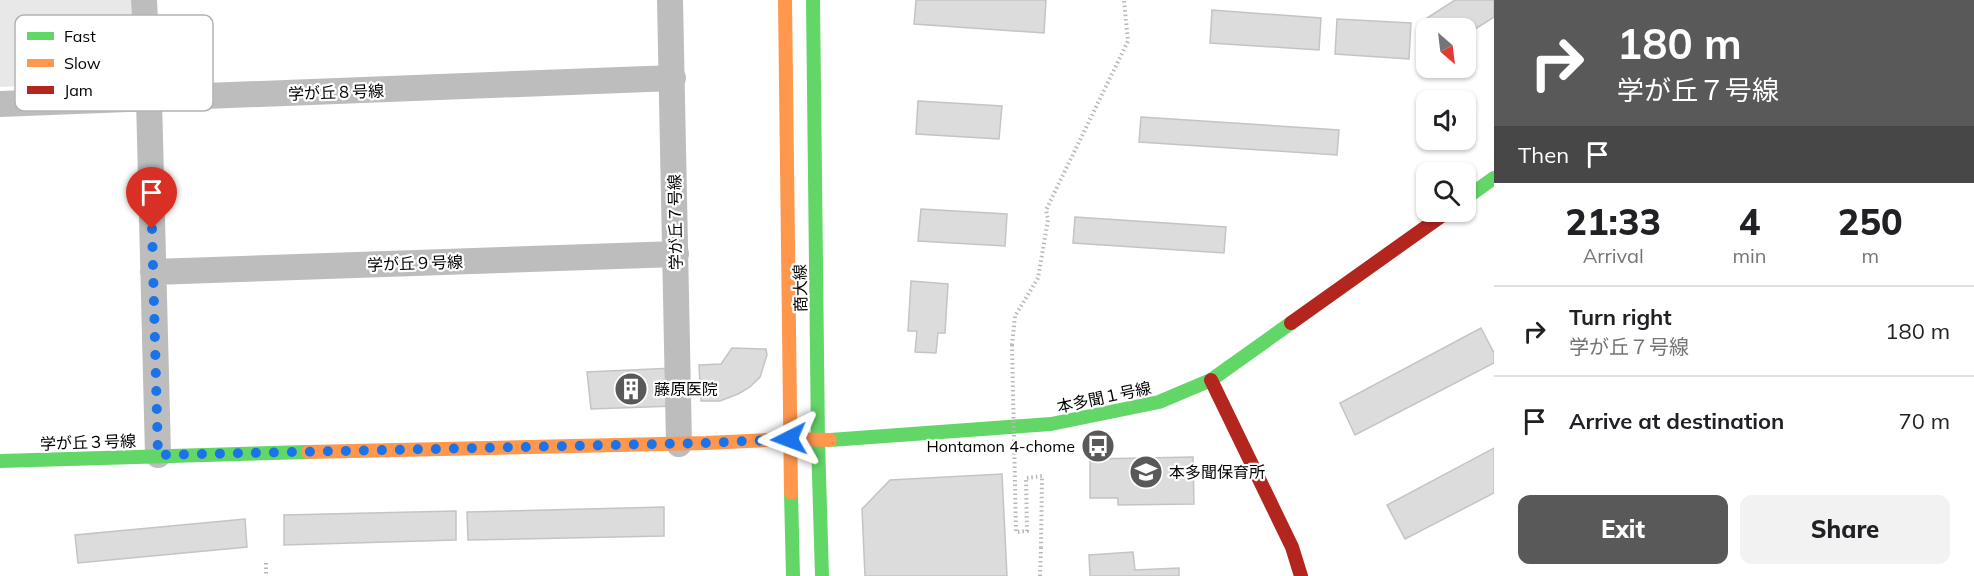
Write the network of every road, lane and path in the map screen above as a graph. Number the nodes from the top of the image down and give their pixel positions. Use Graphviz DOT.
graph roads {
  1 [pos="144,0"];
  2 [pos="670,0"];
  3 [pos="785,0"];
  4 [pos="813,0"];
  5 [pos="1124,0"];
  6 [pos="145,15"];
  7 [pos="673,78"];
  8 [pos="213,96"];
  9 [pos="15,103"];
  10 [pos="0,104"];
  11 [pos="149,111"];
  12 [pos="1494,178"];
  13 [pos="1476,191"];
  14 [pos="1433,222"];
  15 [pos="676,254"];
  16 [pos="153,272"];
  17 [pos="1210,380"];
  18 [pos="789,439"];
  19 [pos="818,441"];
  20 [pos="679,444"];
  21 [pos="158,455"];
  22 [pos="0,462"];
  23 [pos="266,563"];
  24 [pos="266,576"];
  25 [pos="793,576"];
  26 [pos="822,576"];
  27 [pos="1040,576"];
  28 [pos="1301,576"];
  1 -- 6 [label="street"];
  2 -- 7 [label="street, 学が丘７号線"];
  3 -- 18 [label="street, 商大線"];
  4 -- 19 [label="street, 商大線"];
  5 -- 27 [label="path, bridge"];
  7 -- 8 [label="street, 学が丘８号線"];
  7 -- 15 [label="street, 学が丘７号線"];
  9 -- 10 [label="street, 学が丘８号線"];
  11 -- 16 [label="street"];
  12 -- 13 [label="street"];
  14 -- 17 [label="street, 本多聞１号線"];
  15 -- 16 [label="street, 学が丘９号線"];
  15 -- 20 [label="street, 学が丘７号線"];
  16 -- 21 [label="street"];
  17 -- 19 [label="street, 本多聞１号線"];
  17 -- 28 [label="street"];
  18 -- 19 [label="street, 本多聞１号線"];
  18 -- 20 [label="street, 学が丘３号線"];
  18 -- 25 [label="street, 商大線"];
  19 -- 26 [label="street, 商大線"];
  20 -- 21 [label="street, 学が丘３号線"];
  21 -- 22 [label="street, 学が丘３号線"];
  23 -- 24 [label="path"];
}
